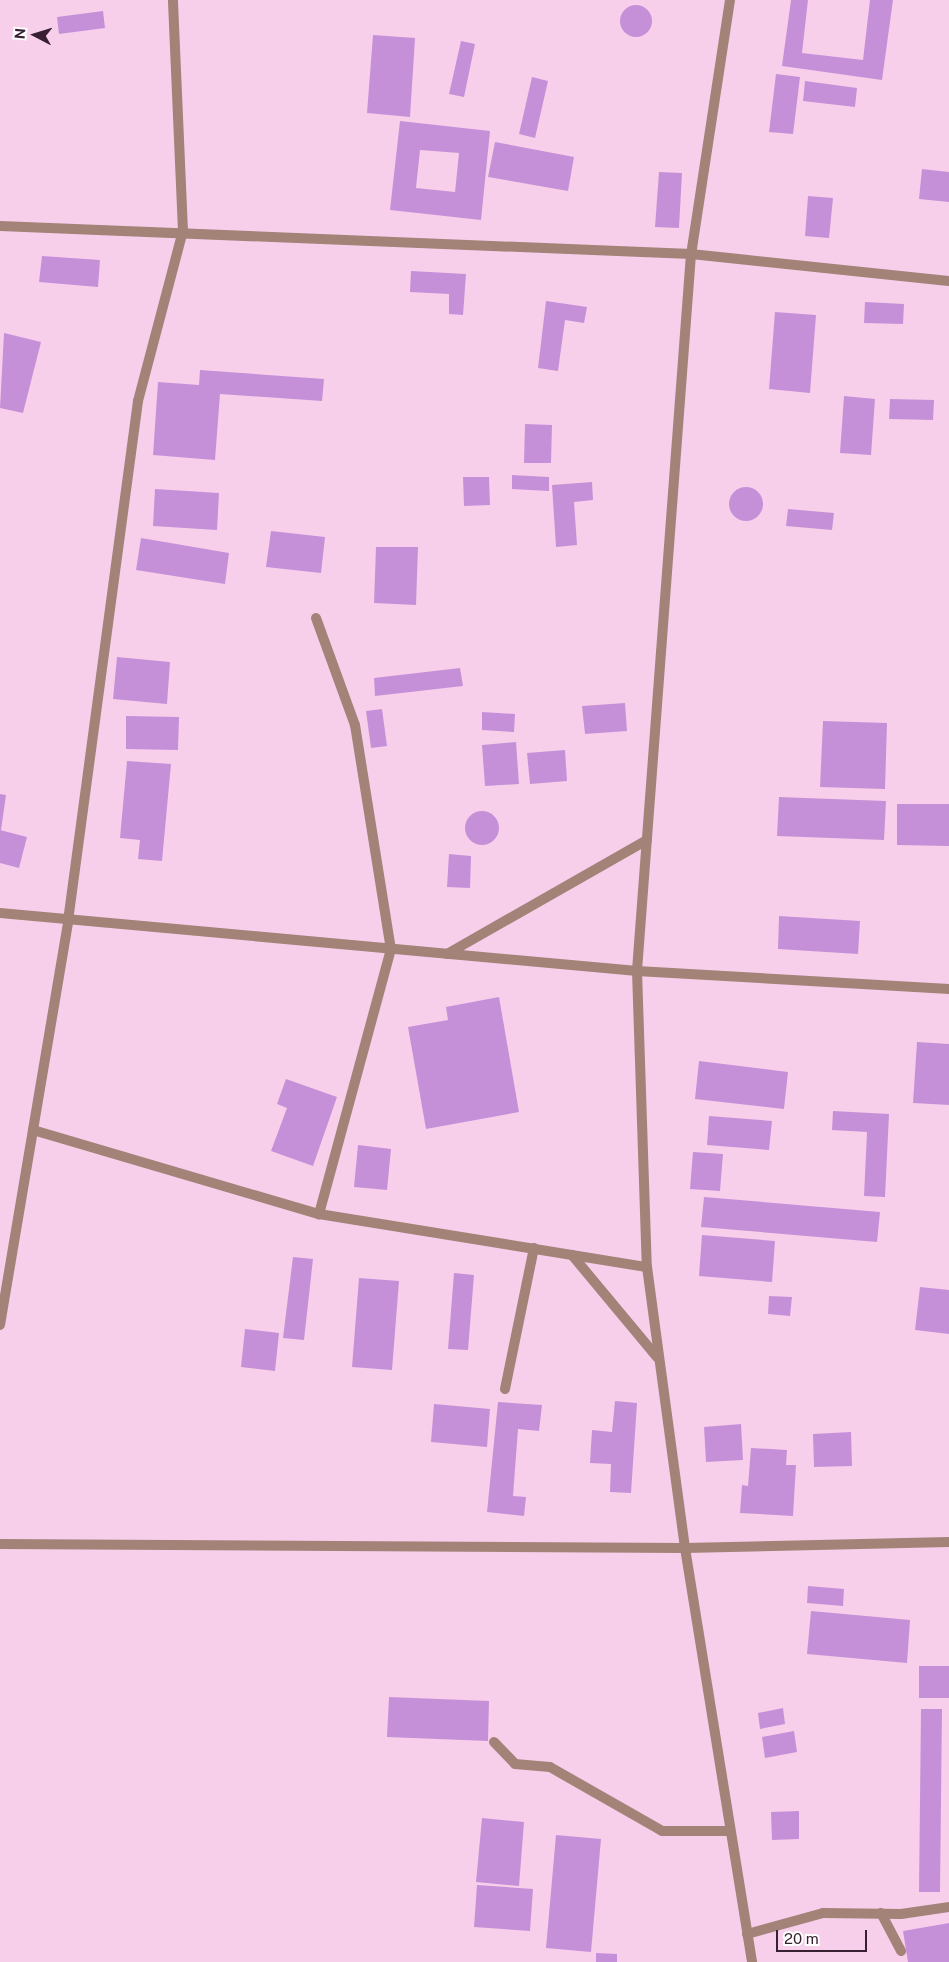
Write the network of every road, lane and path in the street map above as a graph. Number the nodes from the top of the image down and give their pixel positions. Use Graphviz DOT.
graph roads {
  1 [pos="173,0"];
  2 [pos="730,0"];
  3 [pos="0,226"];
  4 [pos="183,232"];
  5 [pos="691,254"];
  6 [pos="949,281"];
  7 [pos="316,618"];
  8 [pos="647,840"];
  9 [pos="0,913"];
  10 [pos="68,921"];
  11 [pos="391,949"];
  12 [pos="447,954"];
  13 [pos="637,971"];
  14 [pos="949,989"];
  15 [pos="33,1130"];
  16 [pos="319,1214"];
  17 [pos="534,1248"];
  18 [pos="572,1255"];
  19 [pos="646,1267"];
  20 [pos="0,1325"];
  21 [pos="657,1357"];
  22 [pos="505,1389"];
  23 [pos="949,1542"];
  24 [pos="0,1544"];
  25 [pos="685,1548"];
  26 [pos="494,1742"];
  27 [pos="729,1831"];
  28 [pos="949,1907"];
  29 [pos="881,1913"];
  30 [pos="747,1934"];
  31 [pos="900,1951"];
  32 [pos="752,1962"];
  1 -- 4 [label="street"];
  2 -- 5 [label="street"];
  3 -- 4 [label="street"];
  4 -- 5 [label="street"];
  4 -- 10 [label="street"];
  5 -- 6 [label="street"];
  5 -- 8 [label="street"];
  7 -- 11 [label="street"];
  8 -- 12 [label="street"];
  8 -- 13 [label="street"];
  9 -- 10 [label="street"];
  10 -- 11 [label="street"];
  10 -- 15 [label="street"];
  11 -- 12 [label="street"];
  11 -- 16 [label="street"];
  12 -- 13 [label="street"];
  13 -- 14 [label="street"];
  13 -- 19 [label="street"];
  15 -- 16 [label="street"];
  15 -- 20 [label="street"];
  16 -- 17 [label="street"];
  17 -- 18 [label="street"];
  17 -- 22 [label="street"];
  18 -- 19 [label="street"];
  18 -- 21 [label="street"];
  19 -- 21 [label="street"];
  21 -- 25 [label="street"];
  23 -- 25 [label="street"];
  24 -- 25 [label="street"];
  25 -- 27 [label="street"];
  26 -- 27 [label="street"];
  27 -- 30 [label="street"];
  28 -- 29 [label="street"];
  29 -- 30 [label="street"];
  29 -- 31 [label="street"];
  30 -- 32 [label="street"];
}
